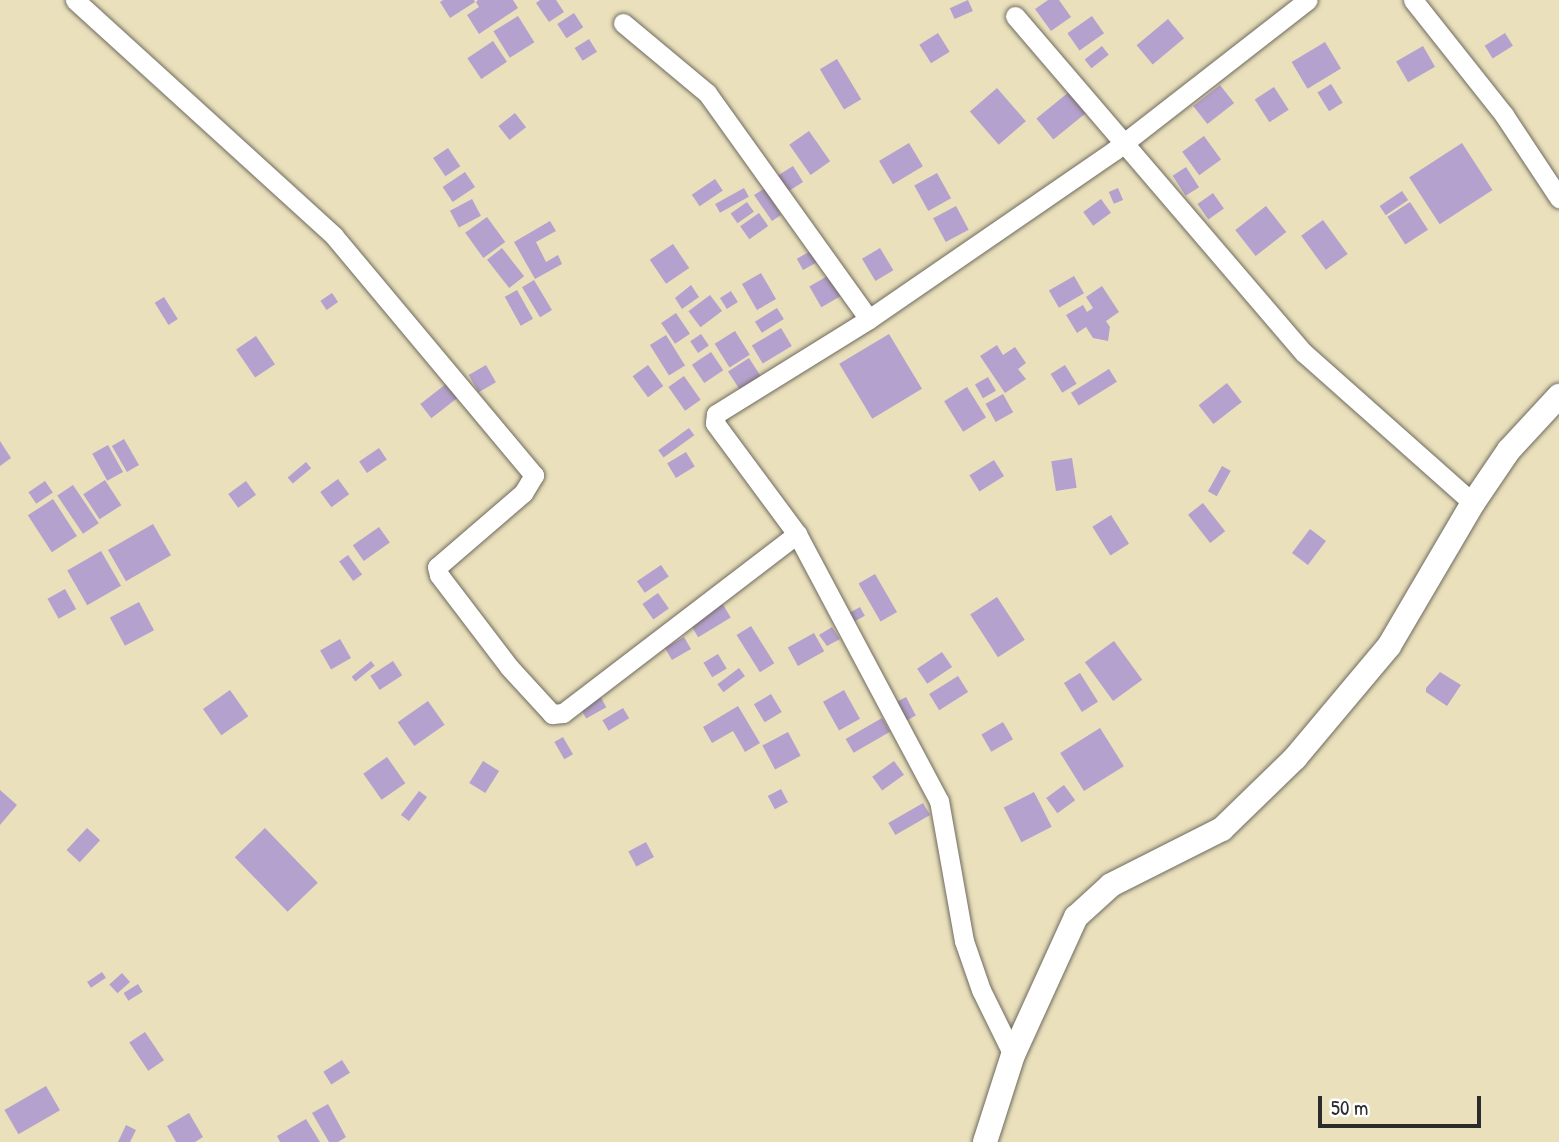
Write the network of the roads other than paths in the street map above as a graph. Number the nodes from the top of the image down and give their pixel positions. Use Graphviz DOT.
graph roads {
  1 [pos="75,0"];
  2 [pos="1308,0"];
  3 [pos="1413,0"];
  4 [pos="1015,16"];
  5 [pos="623,23"];
  6 [pos="1124,143"];
  7 [pos="1559,198"];
  8 [pos="869,319"];
  9 [pos="1559,396"];
  10 [pos="1473,503"];
  11 [pos="797,534"];
  12 [pos="1013,1055"];
  13 [pos="985,1142"];
  1 -- 11 [label="street"];
  2 -- 6 [label="street"];
  3 -- 7 [label="street"];
  4 -- 6 [label="street"];
  5 -- 8 [label="street"];
  6 -- 8 [label="street"];
  6 -- 10 [label="street"];
  8 -- 11 [label="street"];
  9 -- 10 [label="street"];
  10 -- 12 [label="street"];
  11 -- 12 [label="street"];
  12 -- 13 [label="street"];
}
